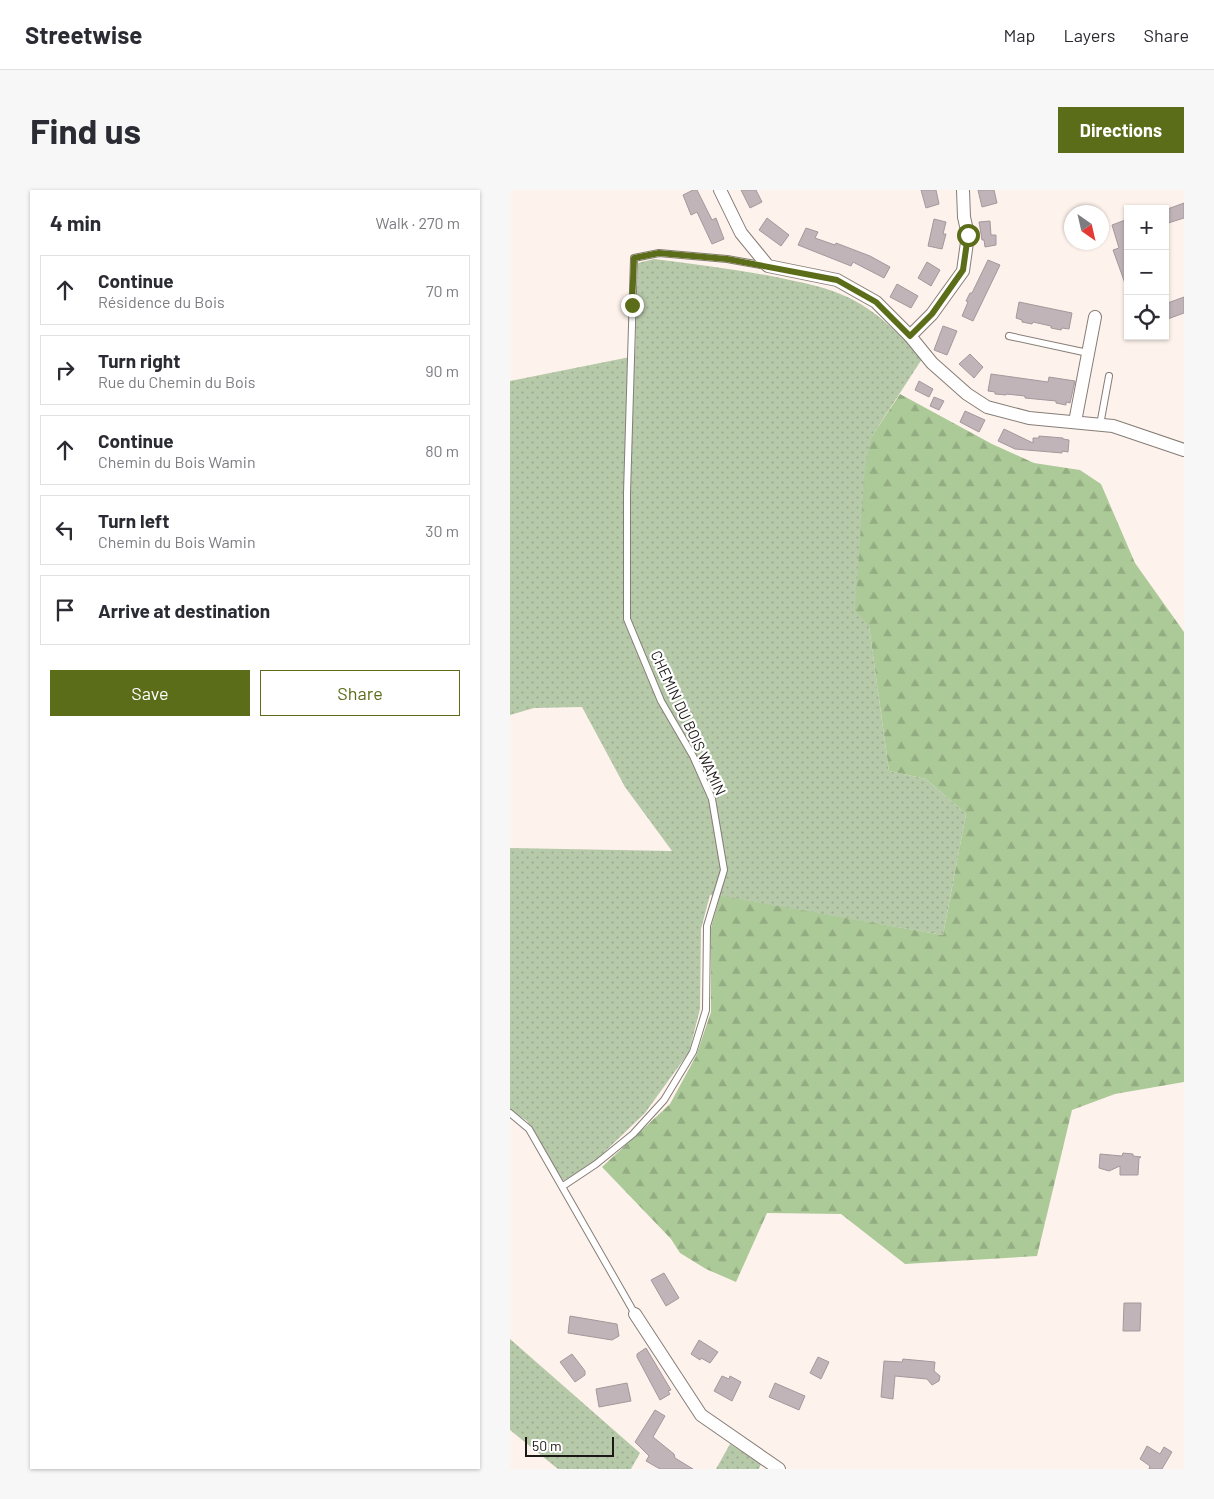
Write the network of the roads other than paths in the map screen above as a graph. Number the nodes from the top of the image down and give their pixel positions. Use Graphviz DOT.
graph roads {
  1 [pos="720,190"];
  2 [pos="963,190"];
  3 [pos="768,266"];
  4 [pos="1095,317"];
  5 [pos="910,336"];
  6 [pos="1009,336"];
  7 [pos="1088,353"];
  8 [pos="1109,376"];
  9 [pos="1075,422"];
  10 [pos="1100,425"];
  11 [pos="1184,450"];
  12 [pos="510,1113"];
  13 [pos="563,1186"];
  14 [pos="635,1314"];
  15 [pos="780,1469"];
  1 -- 3 [label="street"];
  2 -- 5 [label="street"];
  3 -- 5 [label="street"];
  3 -- 13 [label="lane, CHEMIN DU BOIS WAMIN"];
  4 -- 7 [label="street"];
  5 -- 9 [label="street"];
  6 -- 7 [label="lane"];
  7 -- 9 [label="street"];
  8 -- 10 [label="lane"];
  9 -- 10 [label="street"];
  10 -- 11 [label="street"];
  12 -- 13 [label="lane"];
  13 -- 14 [label="lane"];
  14 -- 15 [label="street"];
}
